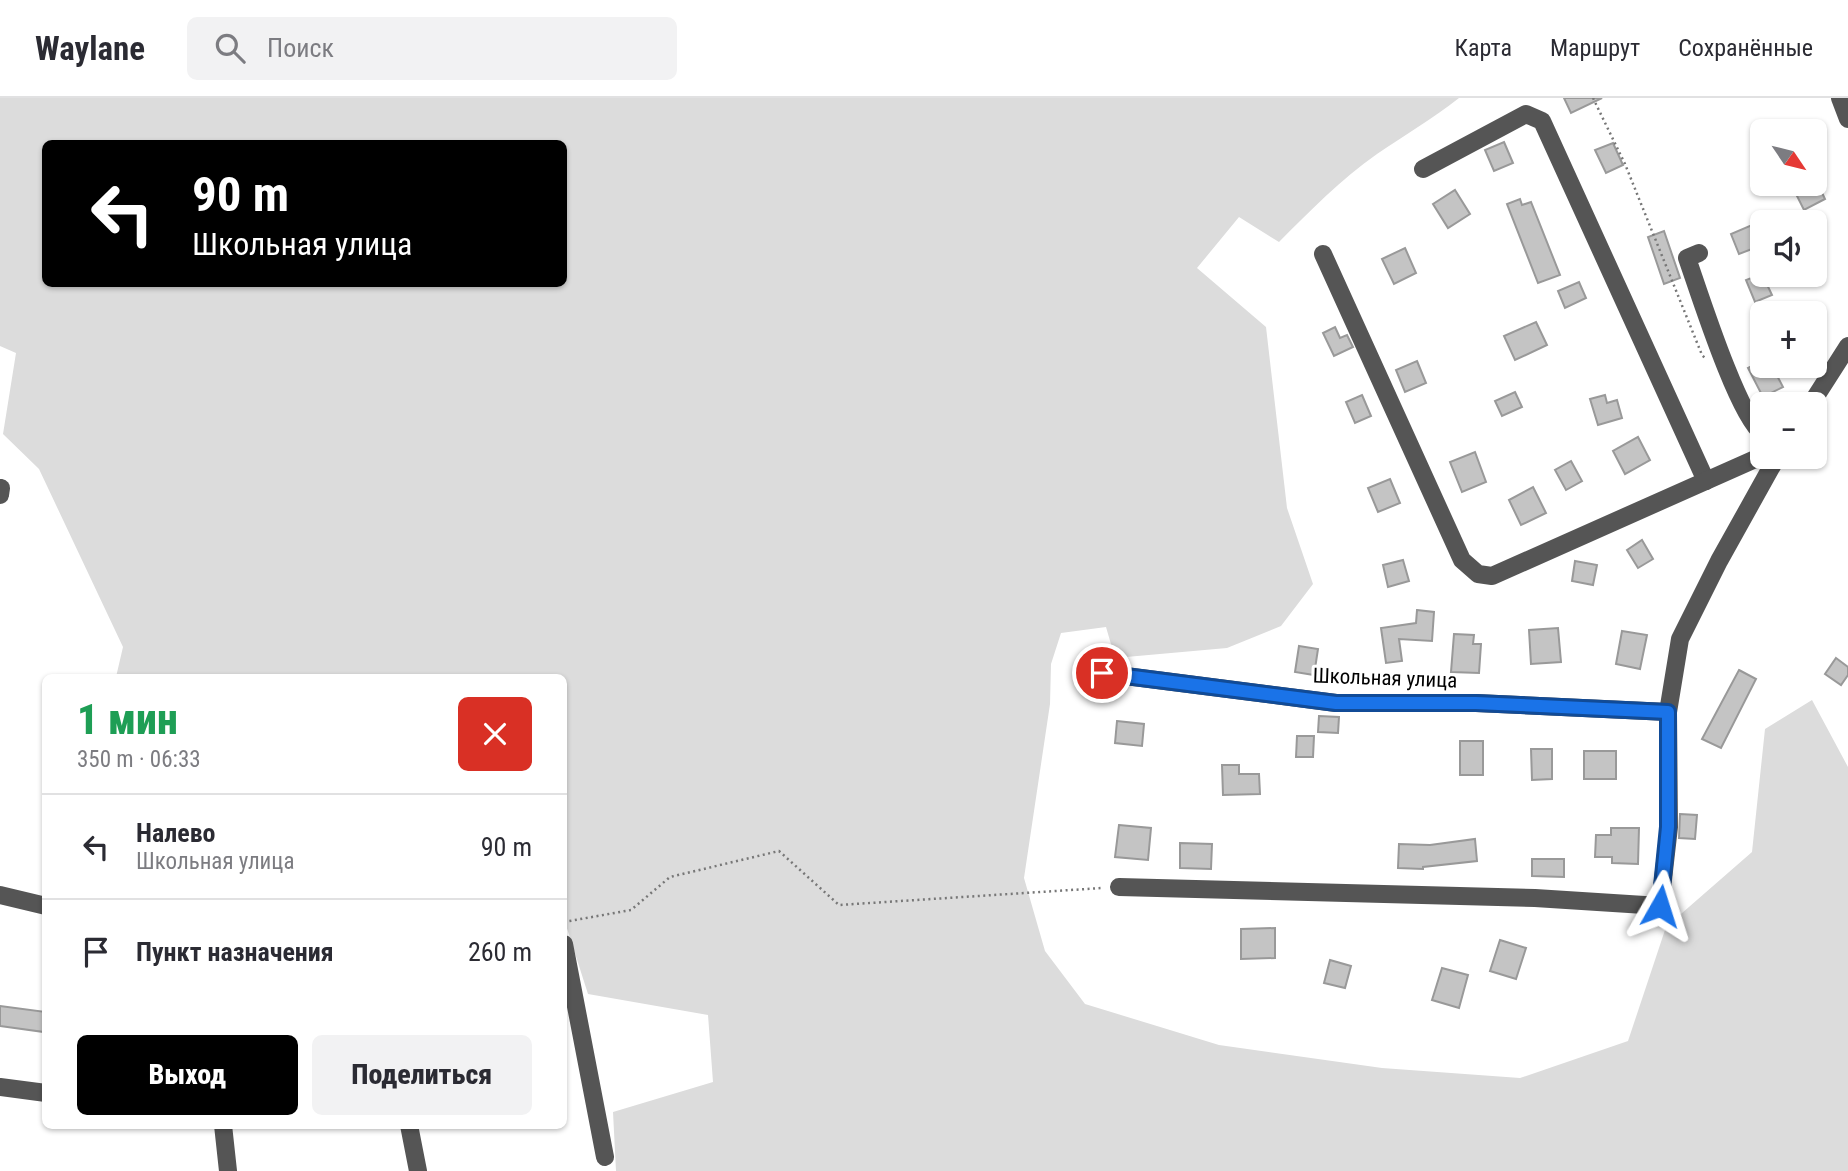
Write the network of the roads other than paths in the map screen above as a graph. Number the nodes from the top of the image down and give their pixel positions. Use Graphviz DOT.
graph roads {
  1 [pos="1840,98"];
  2 [pos="1848,120"];
  3 [pos="1423,169"];
  4 [pos="1699,253"];
  5 [pos="1323,254"];
  6 [pos="1848,346"];
  7 [pos="1819,392"];
  8 [pos="1750,418"];
  9 [pos="1750,461"];
  10 [pos="1770,469"];
  11 [pos="1706,481"];
  12 [pos="1102,673"];
  13 [pos="1668,712"];
  14 [pos="1119,887"];
  15 [pos="0,895"];
  16 [pos="42,905"];
  17 [pos="567,960"];
  18 [pos="0,1087"];
  19 [pos="42,1092"];
  20 [pos="223,1129"];
  21 [pos="410,1129"];
  22 [pos="605,1157"];
  23 [pos="228,1171"];
  24 [pos="418,1171"];
  1 -- 2 [label="street"];
  3 -- 11 [label="street"];
  4 -- 8 [label="street"];
  5 -- 11 [label="street"];
  6 -- 7 [label="street"];
  9 -- 11 [label="street"];
  10 -- 13 [label="street"];
  12 -- 13 [label="street, Школьная улица"];
  13 -- 14 [label="street"];
  15 -- 16 [label="street"];
  17 -- 22 [label="street"];
  18 -- 19 [label="street"];
  20 -- 23 [label="street"];
  21 -- 24 [label="street"];
}
